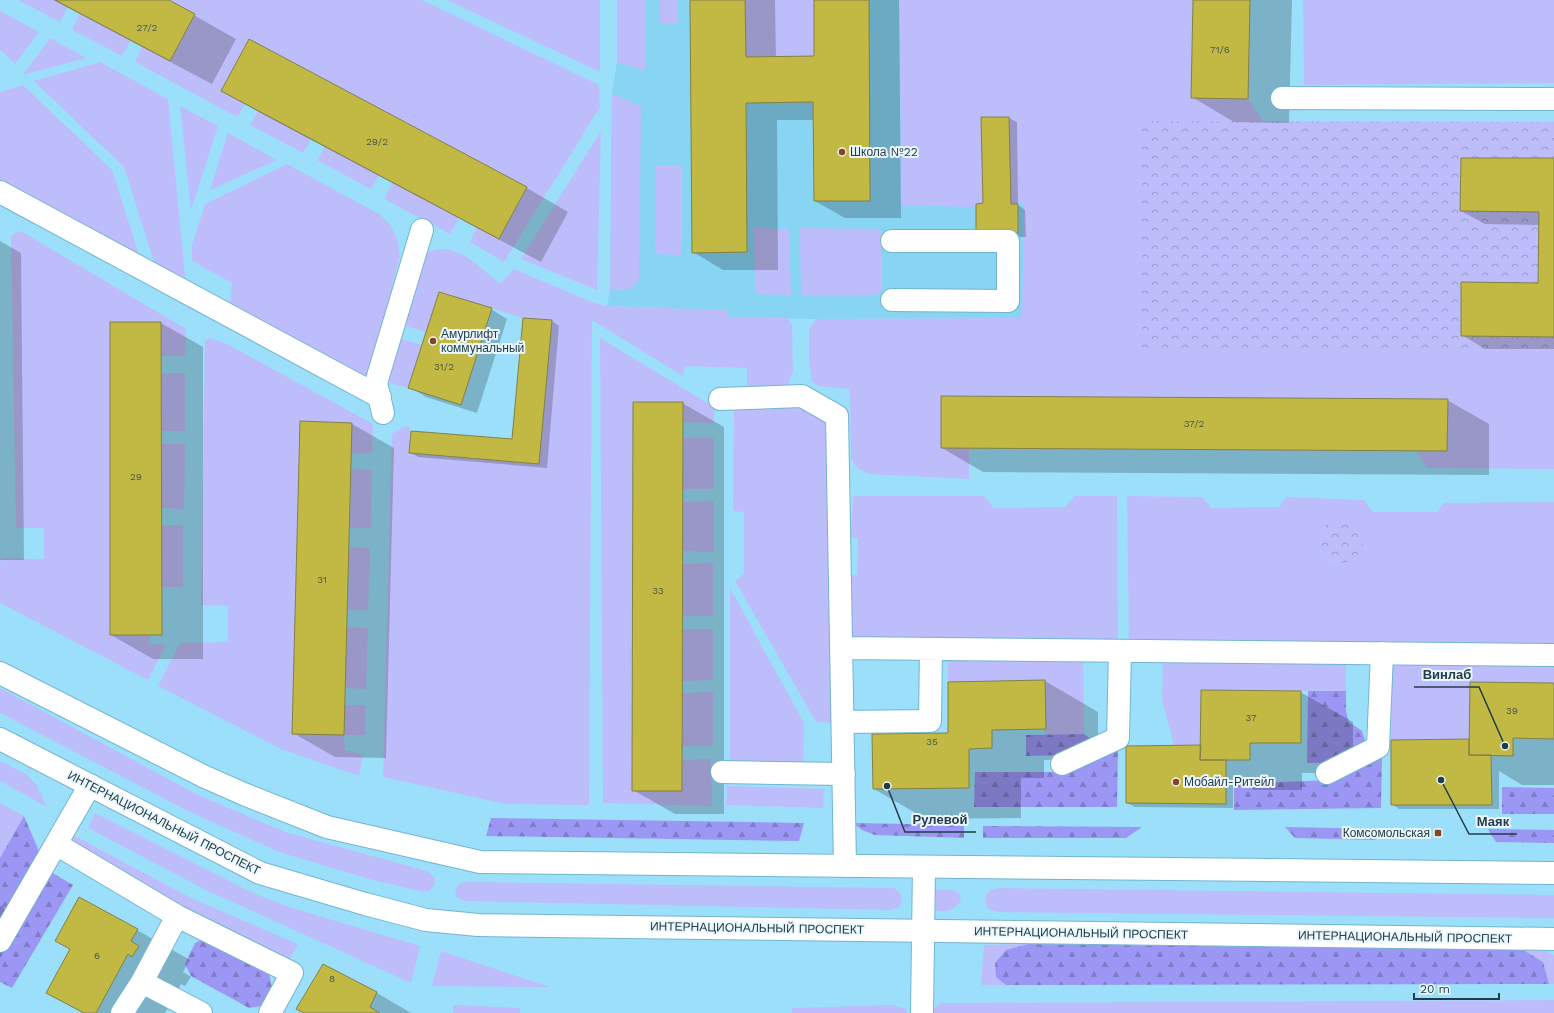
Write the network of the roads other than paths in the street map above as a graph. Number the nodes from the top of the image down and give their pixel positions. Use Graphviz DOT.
graph roads {
  1 [pos="1282,98"];
  2 [pos="1554,99"];
  3 [pos="0,192"];
  4 [pos="422,230"];
  5 [pos="892,241"];
  6 [pos="892,300"];
  7 [pos="720,399"];
  8 [pos="842,648"];
  9 [pos="931,649"];
  10 [pos="1120,651"];
  11 [pos="1382,653"];
  12 [pos="1554,655"];
  13 [pos="0,673"];
  14 [pos="843,722"];
  15 [pos="0,739"];
  16 [pos="1062,764"];
  17 [pos="722,772"];
  18 [pos="1327,773"];
  19 [pos="844,774"];
  20 [pos="90,785"];
  21 [pos="56,844"];
  22 [pos="845,866"];
  23 [pos="924,867"];
  24 [pos="1554,873"];
  25 [pos="177,916"];
  26 [pos="923,930"];
  27 [pos="1554,939"];
  28 [pos="0,941"];
  29 [pos="142,982"];
  30 [pos="122,1013"];
  31 [pos="201,1013"];
  32 [pos="270,1013"];
  33 [pos="922,1013"];
  1 -- 2 [label="main road"];
  3 -- 4 [label="main road"];
  5 -- 6 [label="main road"];
  7 -- 8 [label="main road"];
  8 -- 9 [label="main road"];
  8 -- 14 [label="main road"];
  9 -- 10 [label="main road"];
  9 -- 14 [label="main road"];
  10 -- 11 [label="main road"];
  10 -- 16 [label="main road"];
  11 -- 12 [label="main road"];
  11 -- 18 [label="main road"];
  13 -- 22 [label="main road"];
  14 -- 19 [label="main road"];
  15 -- 20 [label="main road, ИНТЕРНАЦИОНАЛЬНЫЙ ПРОСПЕКТ"];
  17 -- 19 [label="main road"];
  19 -- 22 [label="main road"];
  20 -- 21 [label="main road"];
  20 -- 26 [label="main road, ИНТЕРНАЦИОНАЛЬНЫЙ ПРОСПЕКТ"];
  21 -- 25 [label="main road"];
  21 -- 28 [label="main road"];
  22 -- 23 [label="main road"];
  23 -- 24 [label="main road"];
  23 -- 26 [label="main road"];
  25 -- 29 [label="main road"];
  25 -- 32 [label="main road"];
  26 -- 27 [label="main road, ИНТЕРНАЦИОНАЛЬНЫЙ ПРОСПЕКТ"];
  26 -- 33 [label="main road"];
  29 -- 30 [label="main road"];
  29 -- 31 [label="main road"];
}
